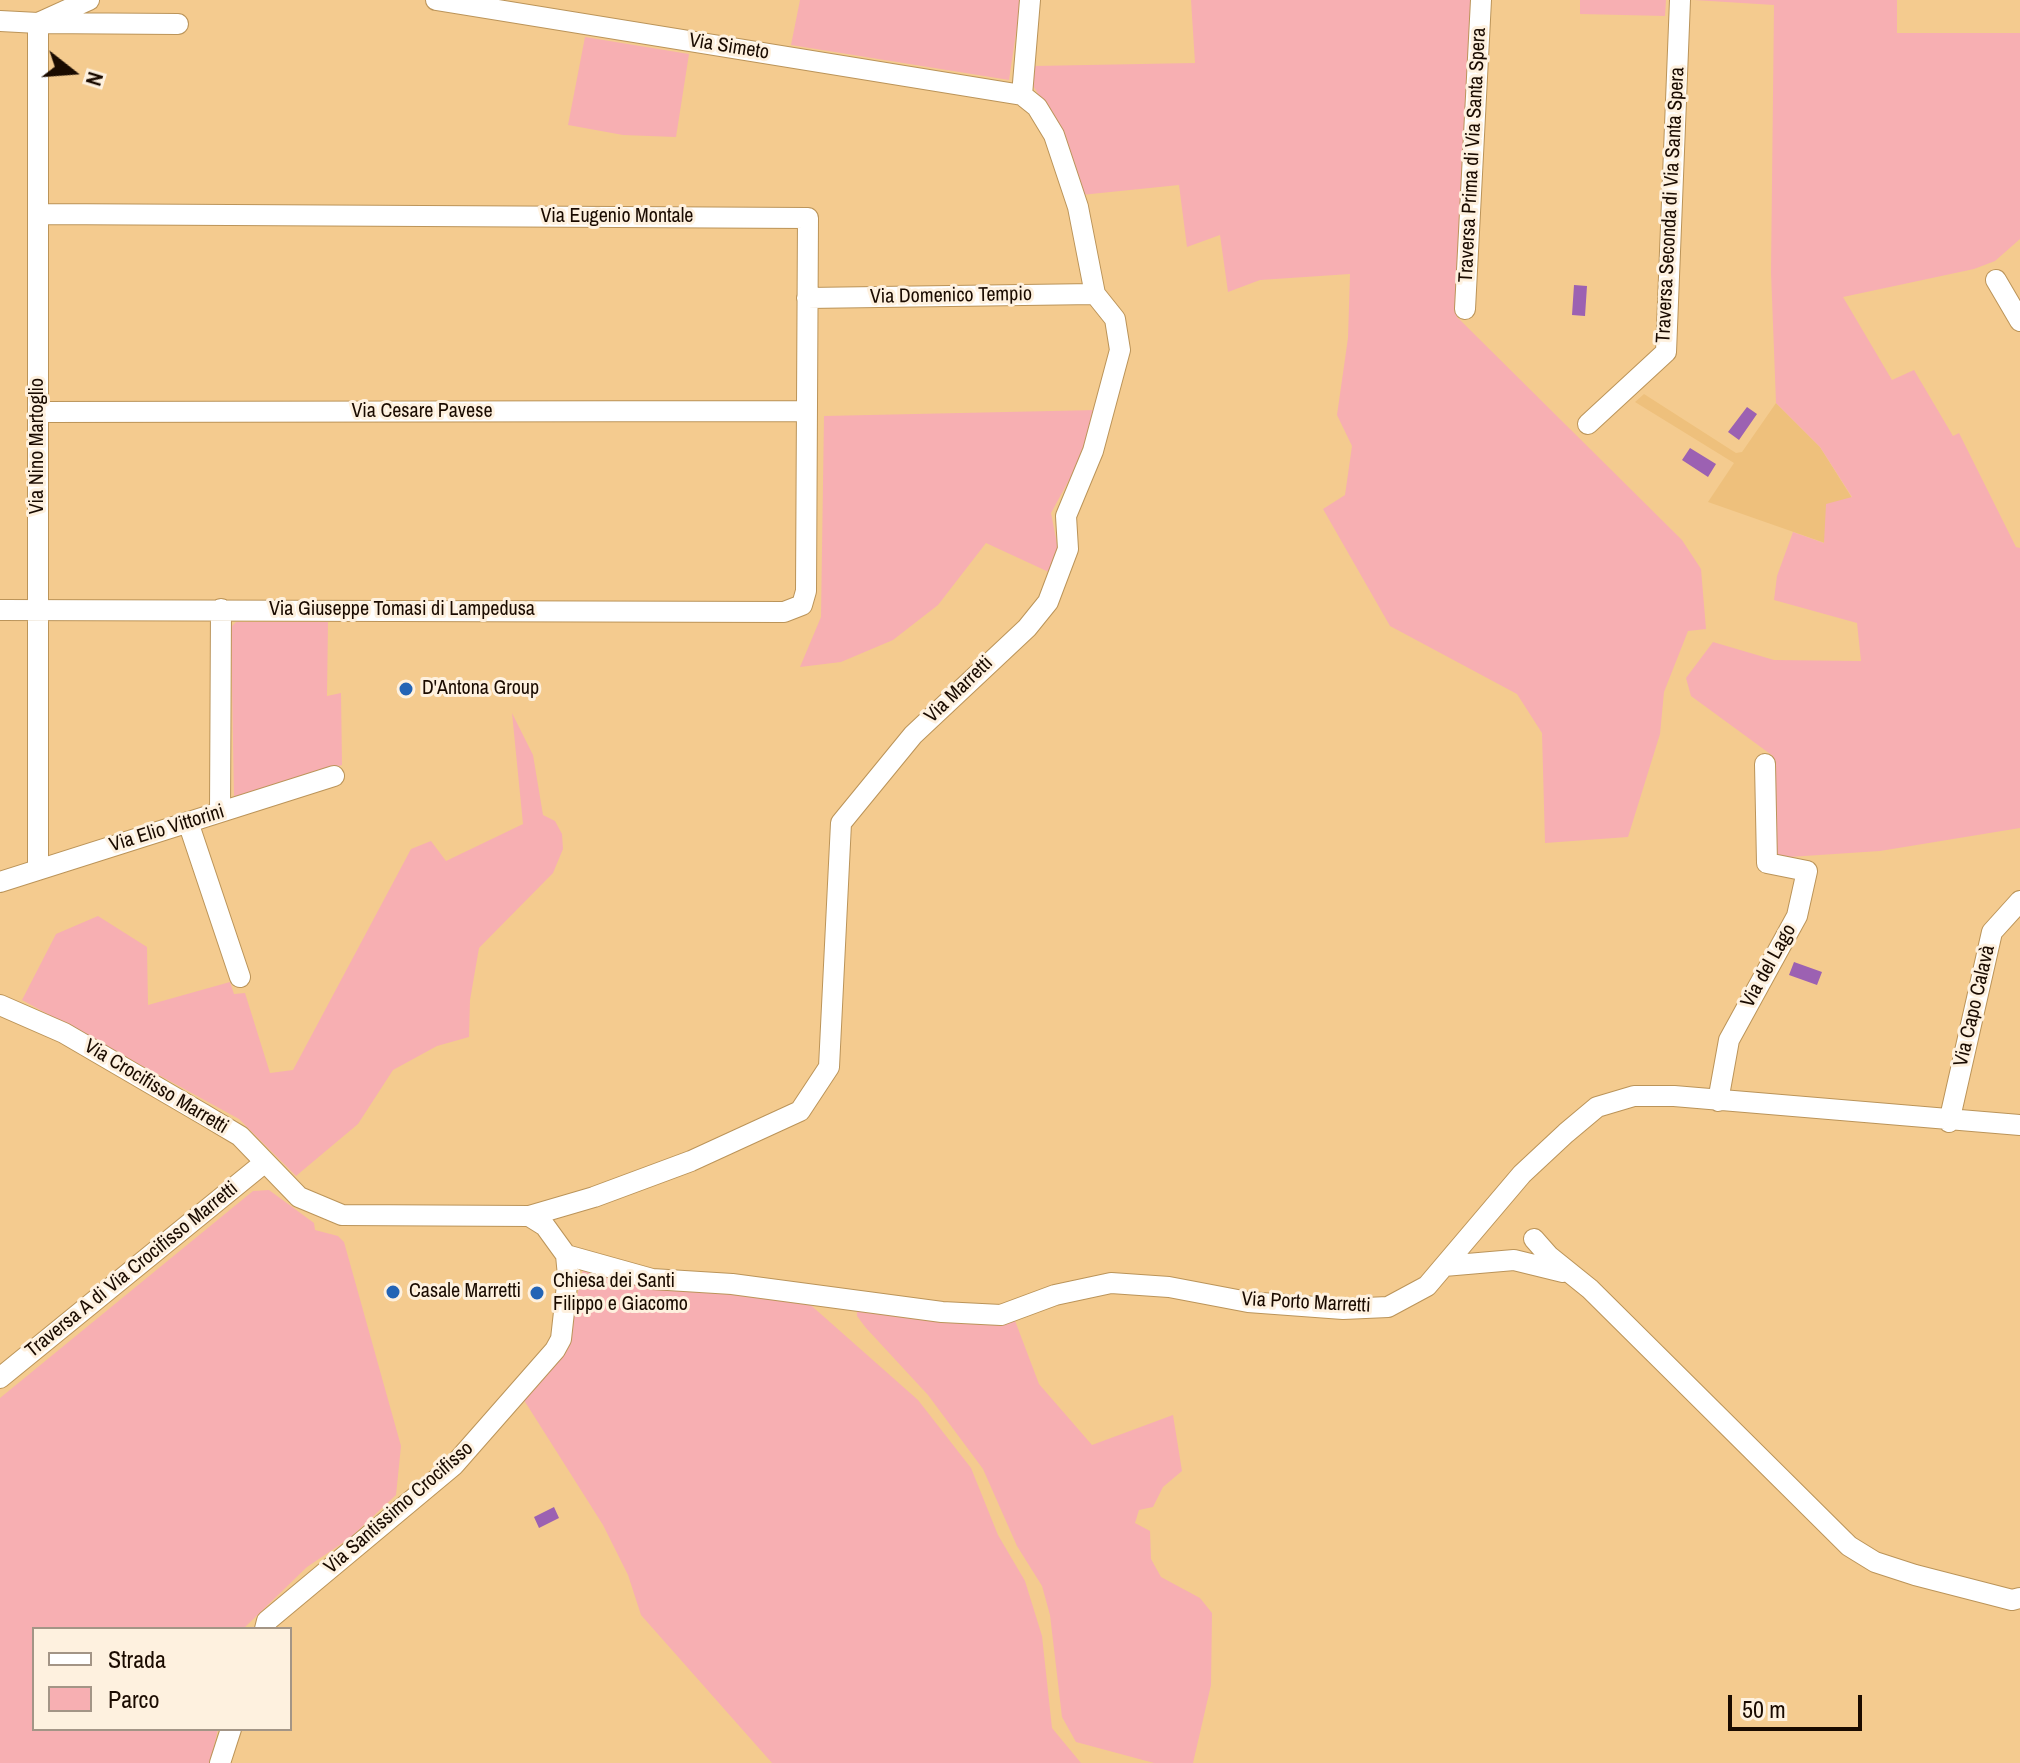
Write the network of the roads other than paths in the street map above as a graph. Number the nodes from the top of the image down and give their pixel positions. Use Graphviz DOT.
graph roads {
  1 [pos="89,0"];
  2 [pos="436,0"];
  3 [pos="1030,0"];
  4 [pos="1481,0"];
  5 [pos="1680,0"];
  6 [pos="0,21"];
  7 [pos="38,23"];
  8 [pos="178,24"];
  9 [pos="1022,95"];
  10 [pos="38,214"];
  11 [pos="1996,280"];
  12 [pos="1095,294"];
  13 [pos="807,298"];
  14 [pos="1465,309"];
  15 [pos="2020,321"];
  16 [pos="806,411"];
  17 [pos="38,412"];
  18 [pos="1588,424"];
  19 [pos="802,605"];
  20 [pos="221,609"];
  21 [pos="0,610"];
  22 [pos="38,610"];
  23 [pos="1765,764"];
  24 [pos="334,776"];
  25 [pos="220,812"];
  26 [pos="188,822"];
  27 [pos="38,870"];
  28 [pos="0,882"];
  29 [pos="2020,901"];
  30 [pos="240,977"];
  31 [pos="0,1005"];
  32 [pos="1718,1101"];
  33 [pos="1949,1122"];
  34 [pos="2020,1125"];
  35 [pos="264,1163"];
  36 [pos="529,1216"];
  37 [pos="1534,1239"];
  38 [pos="566,1255"];
  39 [pos="1444,1266"];
  40 [pos="1570,1275"];
  41 [pos="0,1378"];
  42 [pos="2017,1602"];
  43 [pos="266,1627"];
  44 [pos="230,1731"];
  45 [pos="220,1763"];
  1 -- 7 [label="street"];
  2 -- 9 [label="street, Via Simeto"];
  3 -- 9 [label="street"];
  4 -- 14 [label="street, Traversa Prima di Via Santa Spera"];
  5 -- 18 [label="street, Traversa Seconda di Via Santa Spera"];
  6 -- 7 [label="street"];
  7 -- 8 [label="street"];
  7 -- 10 [label="street, Via Nino Martoglio"];
  9 -- 12 [label="street, Via Marretti"];
  10 -- 13 [label="street, Via Eugenio Montale"];
  10 -- 17 [label="street, Via Nino Martoglio"];
  11 -- 15 [label="street"];
  12 -- 13 [label="street, Via Domenico Tempio"];
  12 -- 36 [label="street, Via Marretti"];
  13 -- 16 [label="street, Via Eugenio Montale"];
  16 -- 17 [label="street, Via Cesare Pavese"];
  16 -- 19 [label="street, Via Eugenio Montale"];
  17 -- 22 [label="street, Via Nino Martoglio"];
  19 -- 20 [label="street, Via Giuseppe Tomasi di Lampedusa"];
  20 -- 22 [label="street, Via Giuseppe Tomasi di Lampedusa"];
  20 -- 25 [label="street"];
  21 -- 22 [label="street, Via Giuseppe Tomasi di Lampedusa"];
  22 -- 27 [label="street, Via Nino Martoglio"];
  23 -- 32 [label="street, Via del Lago"];
  24 -- 25 [label="street, Via Elio Vittorini"];
  25 -- 26 [label="street, Via Elio Vittorini"];
  26 -- 27 [label="street, Via Elio Vittorini"];
  26 -- 30 [label="street"];
  27 -- 28 [label="street, Via Elio Vittorini"];
  29 -- 33 [label="street, Via Capo Calavà"];
  31 -- 35 [label="street, Via Crocifisso Marretti"];
  32 -- 33 [label="street, Via Porto Marretti"];
  32 -- 39 [label="street, Via Porto Marretti"];
  33 -- 34 [label="street, Via Porto Marretti"];
  35 -- 36 [label="street, Via Crocifisso Marretti"];
  35 -- 41 [label="street, Traversa A di Via Crocifisso Marretti"];
  36 -- 38 [label="street"];
  37 -- 40 [label="street"];
  38 -- 39 [label="street, Via Porto Marretti"];
  38 -- 43 [label="street, Via Santissimo Crocifisso"];
  39 -- 40 [label="street"];
  40 -- 42 [label="street"];
  44 -- 45 [label="street"];
}
